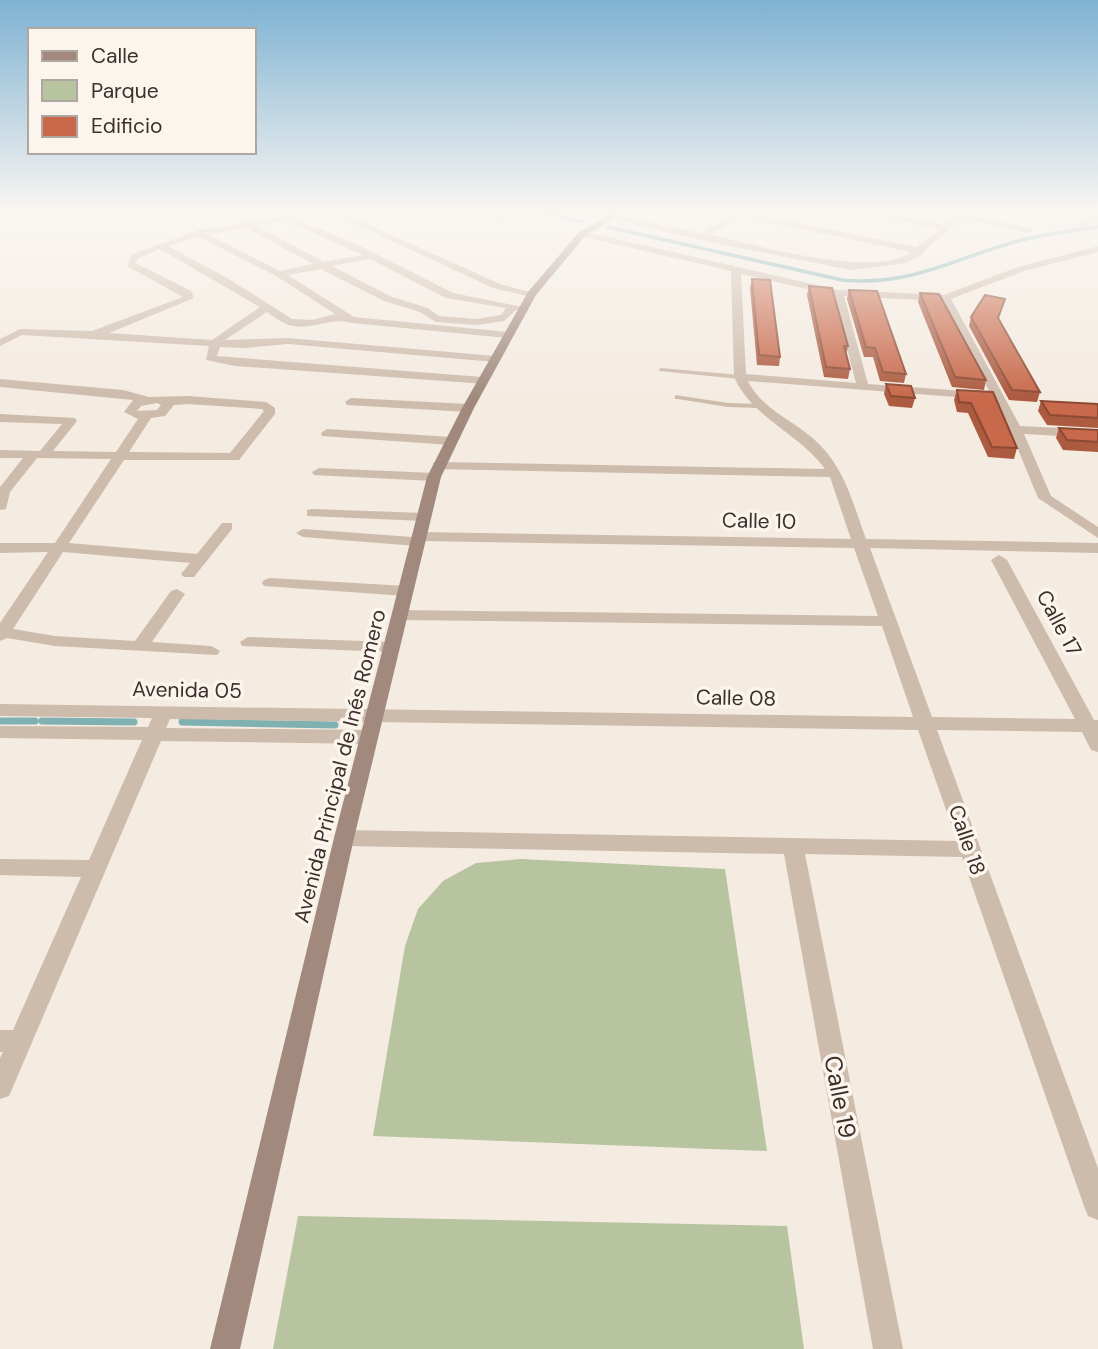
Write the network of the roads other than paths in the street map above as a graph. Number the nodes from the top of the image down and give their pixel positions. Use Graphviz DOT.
graph roads {
  1 [pos="146,272"];
  2 [pos="209,272"];
  3 [pos="275,272"];
  4 [pos="290,272"];
  5 [pos="338,272"];
  6 [pos="402,272"];
  7 [pos="466,272"];
  8 [pos="550,272"];
  9 [pos="736,272"];
  10 [pos="752,272"];
  11 [pos="1013,272"];
  12 [pos="279,274"];
  13 [pos="838,293"];
  14 [pos="945,298"];
  15 [pos="523,303"];
  16 [pos="266,308"];
  17 [pos="341,316"];
  18 [pos="94,334"];
  19 [pos="508,335"];
  20 [pos="217,341"];
  21 [pos="0,343"];
  22 [pos="495,359"];
  23 [pos="661,370"];
  24 [pos="740,377"];
  25 [pos="482,382"];
  26 [pos="0,383"];
  27 [pos="863,387"];
  28 [pos="678,397"];
  29 [pos="996,397"];
  30 [pos="146,400"];
  31 [pos="168,402"];
  32 [pos="351,402"];
  33 [pos="56,404"];
  34 [pos="761,406"];
  35 [pos="468,408"];
  36 [pos="146,416"];
  37 [pos="0,418"];
  38 [pos="1016,430"];
  39 [pos="327,433"];
  40 [pos="1098,434"];
  41 [pos="451,441"];
  42 [pos="0,454"];
  43 [pos="38,455"];
  44 [pos="118,457"];
  45 [pos="319,472"];
  46 [pos="436,472"];
  47 [pos="835,473"];
  48 [pos="1,506"];
  49 [pos="312,513"];
  50 [pos="227,526"];
  51 [pos="420,532"];
  52 [pos="303,533"];
  53 [pos="1098,534"];
  54 [pos="861,543"];
  55 [pos="58,547"];
  56 [pos="0,548"];
  57 [pos="1098,548"];
  58 [pos="202,559"];
  59 [pos="999,560"];
  60 [pos="189,574"];
  61 [pos="270,583"];
  62 [pos="406,592"];
  63 [pos="177,594"];
  64 [pos="400,615"];
  65 [pos="889,621"];
  66 [pos="1,633"];
  67 [pos="248,642"];
  68 [pos="140,646"];
  69 [pos="391,647"];
  70 [pos="211,651"];
  71 [pos="0,710"];
  72 [pos="164,712"];
  73 [pos="374,716"];
  74 [pos="926,724"];
  75 [pos="1093,726"];
  76 [pos="0,732"];
  77 [pos="154,733"];
  78 [pos="369,737"];
  79 [pos="1098,745"];
  80 [pos="344,838"];
  81 [pos="793,846"];
  82 [pos="970,849"];
  83 [pos="0,867"];
  84 [pos="96,869"];
  85 [pos="10,1041"];
  86 [pos="0,1087"];
  87 [pos="1098,1206"];
  88 [pos="225,1349"];
  89 [pos="888,1349"];
  1 -- 18 [label="street"];
  2 -- 16 [label="street"];
  3 -- 12 [label="street"];
  4 -- 12 [label="street"];
  5 -- 15 [label="street"];
  6 -- 15 [label="street"];
  7 -- 15 [label="street"];
  8 -- 15 [label="street, Avenida Principal de Inés Romero"];
  9 -- 24 [label="street"];
  10 -- 13 [label="street"];
  11 -- 14 [label="street"];
  12 -- 17 [label="street"];
  13 -- 14 [label="street"];
  13 -- 27 [label="street"];
  14 -- 29 [label="street"];
  15 -- 19 [label="street, Avenida Principal de Inés Romero"];
  16 -- 17 [label="street"];
  16 -- 20 [label="street"];
  17 -- 19 [label="street"];
  18 -- 20 [label="street"];
  18 -- 21 [label="street"];
  19 -- 22 [label="street, Avenida Principal de Inés Romero"];
  20 -- 22 [label="street"];
  20 -- 25 [label="street"];
  22 -- 25 [label="street, Avenida Principal de Inés Romero"];
  23 -- 24 [label="lane"];
  24 -- 27 [label="street"];
  24 -- 34 [label="street, Calle 18"];
  25 -- 35 [label="street, Avenida Principal de Inés Romero"];
  26 -- 33 [label="street"];
  27 -- 29 [label="street"];
  28 -- 34 [label="lane"];
  29 -- 38 [label="street"];
  30 -- 31 [label="street"];
  30 -- 33 [label="street"];
  30 -- 36 [label="street"];
  31 -- 36 [label="street"];
  31 -- 44 [label="street"];
  32 -- 35 [label="street"];
  33 -- 37 [label="street"];
  33 -- 43 [label="street"];
  34 -- 47 [label="street, Calle 18"];
  35 -- 41 [label="street, Avenida Principal de Inés Romero"];
  36 -- 44 [label="street"];
  38 -- 40 [label="street"];
  38 -- 53 [label="street"];
  39 -- 41 [label="street"];
  41 -- 46 [label="street, Avenida Principal de Inés Romero"];
  42 -- 43 [label="street"];
  43 -- 44 [label="street"];
  43 -- 48 [label="street"];
  44 -- 55 [label="street"];
  45 -- 46 [label="street"];
  46 -- 47 [label="street"];
  46 -- 51 [label="street, Avenida Principal de Inés Romero"];
  47 -- 54 [label="street, Calle 18"];
  49 -- 51 [label="street"];
  50 -- 58 [label="street"];
  51 -- 52 [label="street"];
  51 -- 54 [label="street, Calle 10"];
  51 -- 62 [label="street, Avenida Principal de Inés Romero"];
  54 -- 57 [label="street, Calle 10"];
  54 -- 65 [label="street, Calle 18"];
  55 -- 56 [label="street"];
  55 -- 58 [label="street"];
  55 -- 66 [label="street"];
  58 -- 60 [label="street"];
  59 -- 75 [label="street, Calle 17"];
  61 -- 62 [label="street"];
  62 -- 64 [label="street, Avenida Principal de Inés Romero"];
  63 -- 68 [label="street"];
  64 -- 65 [label="street"];
  64 -- 69 [label="street, Avenida Principal de Inés Romero"];
  65 -- 74 [label="street, Calle 18"];
  66 -- 68 [label="street"];
  67 -- 69 [label="street"];
  68 -- 70 [label="street"];
  69 -- 73 [label="street, Avenida Principal de Inés Romero"];
  71 -- 72 [label="street, Avenida 05"];
  72 -- 73 [label="street, Avenida 05"];
  72 -- 77 [label="street"];
  73 -- 74 [label="street, Calle 08"];
  73 -- 78 [label="street, Avenida Principal de Inés Romero"];
  74 -- 75 [label="street, Calle 08"];
  74 -- 82 [label="street, Calle 18"];
  75 -- 79 [label="street, Calle 17"];
  76 -- 77 [label="street, Avenida 05"];
  77 -- 78 [label="street, Avenida 05"];
  77 -- 84 [label="street"];
  78 -- 80 [label="street, Avenida Principal de Inés Romero"];
  80 -- 81 [label="street"];
  80 -- 88 [label="street, Avenida Principal de Inés Romero"];
  81 -- 82 [label="street"];
  81 -- 89 [label="street, Calle 19"];
  82 -- 87 [label="street, Calle 18"];
  83 -- 84 [label="street"];
  84 -- 85 [label="street"];
  85 -- 86 [label="street"];
}
